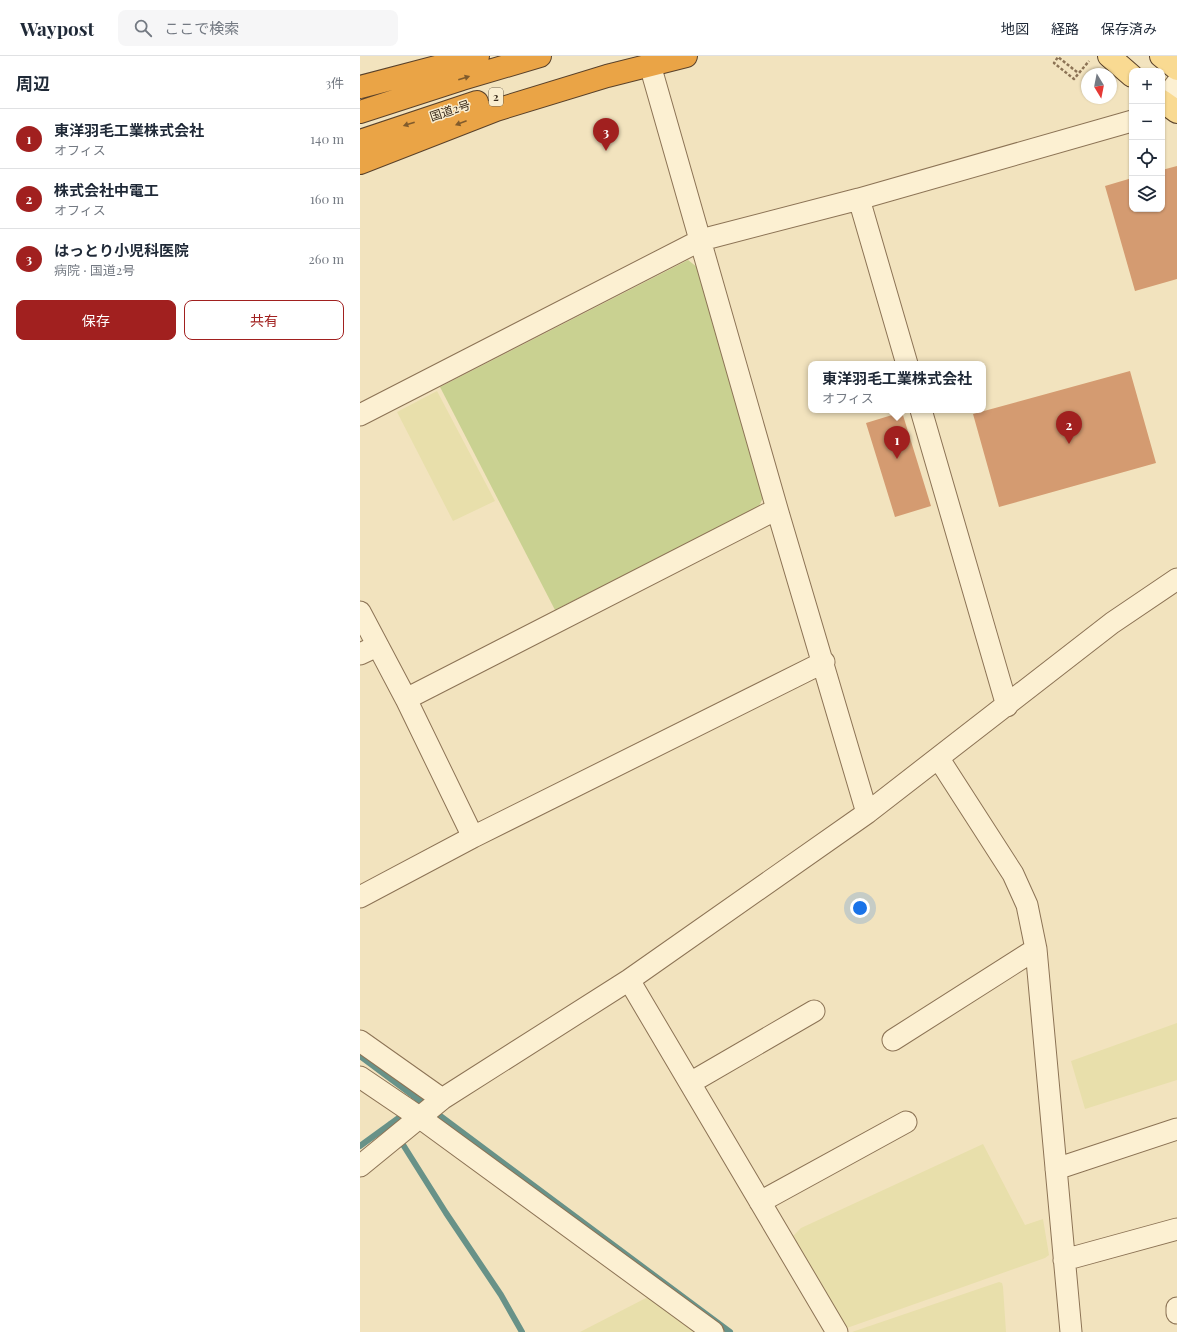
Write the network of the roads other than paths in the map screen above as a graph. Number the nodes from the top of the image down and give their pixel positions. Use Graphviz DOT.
graph roads {
  1 [pos="478,56"];
  2 [pos="540,56"];
  3 [pos="686,56"];
  4 [pos="1109,56"];
  5 [pos="1161,56"];
  6 [pos="642,61"];
  7 [pos="441,66"];
  8 [pos="1177,69"];
  9 [pos="1129,73"];
  10 [pos="360,77"];
  11 [pos="1177,83"];
  12 [pos="360,87"];
  13 [pos="1166,104"];
  14 [pos="360,112"];
  15 [pos="1129,122"];
  16 [pos="360,141"];
  17 [pos="402,146"];
  18 [pos="360,163"];
  19 [pos="360,173"];
  20 [pos="860,199"];
  21 [pos="701,240"];
  22 [pos="906,361"];
  23 [pos="922,413"];
  24 [pos="360,415"];
  25 [pos="777,509"];
  26 [pos="1177,579"];
  27 [pos="360,612"];
  28 [pos="368,650"];
  29 [pos="824,662"];
  30 [pos="406,699"];
  31 [pos="1007,706"];
  32 [pos="939,759"];
  33 [pos="867,813"];
  34 [pos="473,837"];
  35 [pos="360,897"];
  36 [pos="1036,949"];
  37 [pos="629,980"];
  38 [pos="814,1011"];
  39 [pos="893,1040"];
  40 [pos="360,1041"];
  41 [pos="360,1077"];
  42 [pos="690,1083"];
  43 [pos="424,1109"];
  44 [pos="906,1122"];
  45 [pos="1177,1129"];
  46 [pos="360,1166"];
  47 [pos="1056,1169"];
  48 [pos="760,1202"];
  49 [pos="1177,1229"];
  50 [pos="1064,1260"];
  51 [pos="1177,1308"];
  52 [pos="1177,1313"];
  53 [pos="713,1332"];
  54 [pos="837,1332"];
  55 [pos="1070,1332"];
  1 -- 7 [label="highway"];
  14 -- 2 [label="highway, 2, one-way"];
  3 -- 6 [label="highway"];
  4 -- 9 [label="main road"];
  5 -- 8 [label="main road"];
  6 -- 16 [label="highway, 国道2号 / 2, one-way"];
  6 -- 17 [label="highway, one-way"];
  6 -- 21 [label="street"];
  7 -- 10 [label="street"];
  7 -- 12 [label="highway"];
  11 -- 13 [label="street"];
  15 -- 20 [label="street"];
  17 -- 18 [label="highway"];
  17 -- 19 [label="street"];
  20 -- 21 [label="street"];
  20 -- 22 [label="street"];
  21 -- 24 [label="street"];
  21 -- 25 [label="street"];
  23 -- 31 [label="street"];
  25 -- 29 [label="street"];
  25 -- 30 [label="street"];
  26 -- 31 [label="street"];
  27 -- 28 [label="street"];
  28 -- 30 [label="street"];
  29 -- 33 [label="street"];
  29 -- 34 [label="street"];
  30 -- 34 [label="street"];
  31 -- 32 [label="street"];
  32 -- 33 [label="street"];
  32 -- 36 [label="street"];
  33 -- 37 [label="street"];
  34 -- 35 [label="street"];
  36 -- 39 [label="street"];
  36 -- 47 [label="street"];
  37 -- 42 [label="street"];
  37 -- 43 [label="street"];
  38 -- 42 [label="street"];
  40 -- 43 [label="street"];
  41 -- 43 [label="street"];
  42 -- 48 [label="street"];
  43 -- 46 [label="street"];
  43 -- 53 [label="street"];
  44 -- 48 [label="street"];
  45 -- 47 [label="street"];
  47 -- 50 [label="street"];
  48 -- 54 [label="street"];
  49 -- 50 [label="street"];
  50 -- 55 [label="street"];
  51 -- 52 [label="street"];
}
